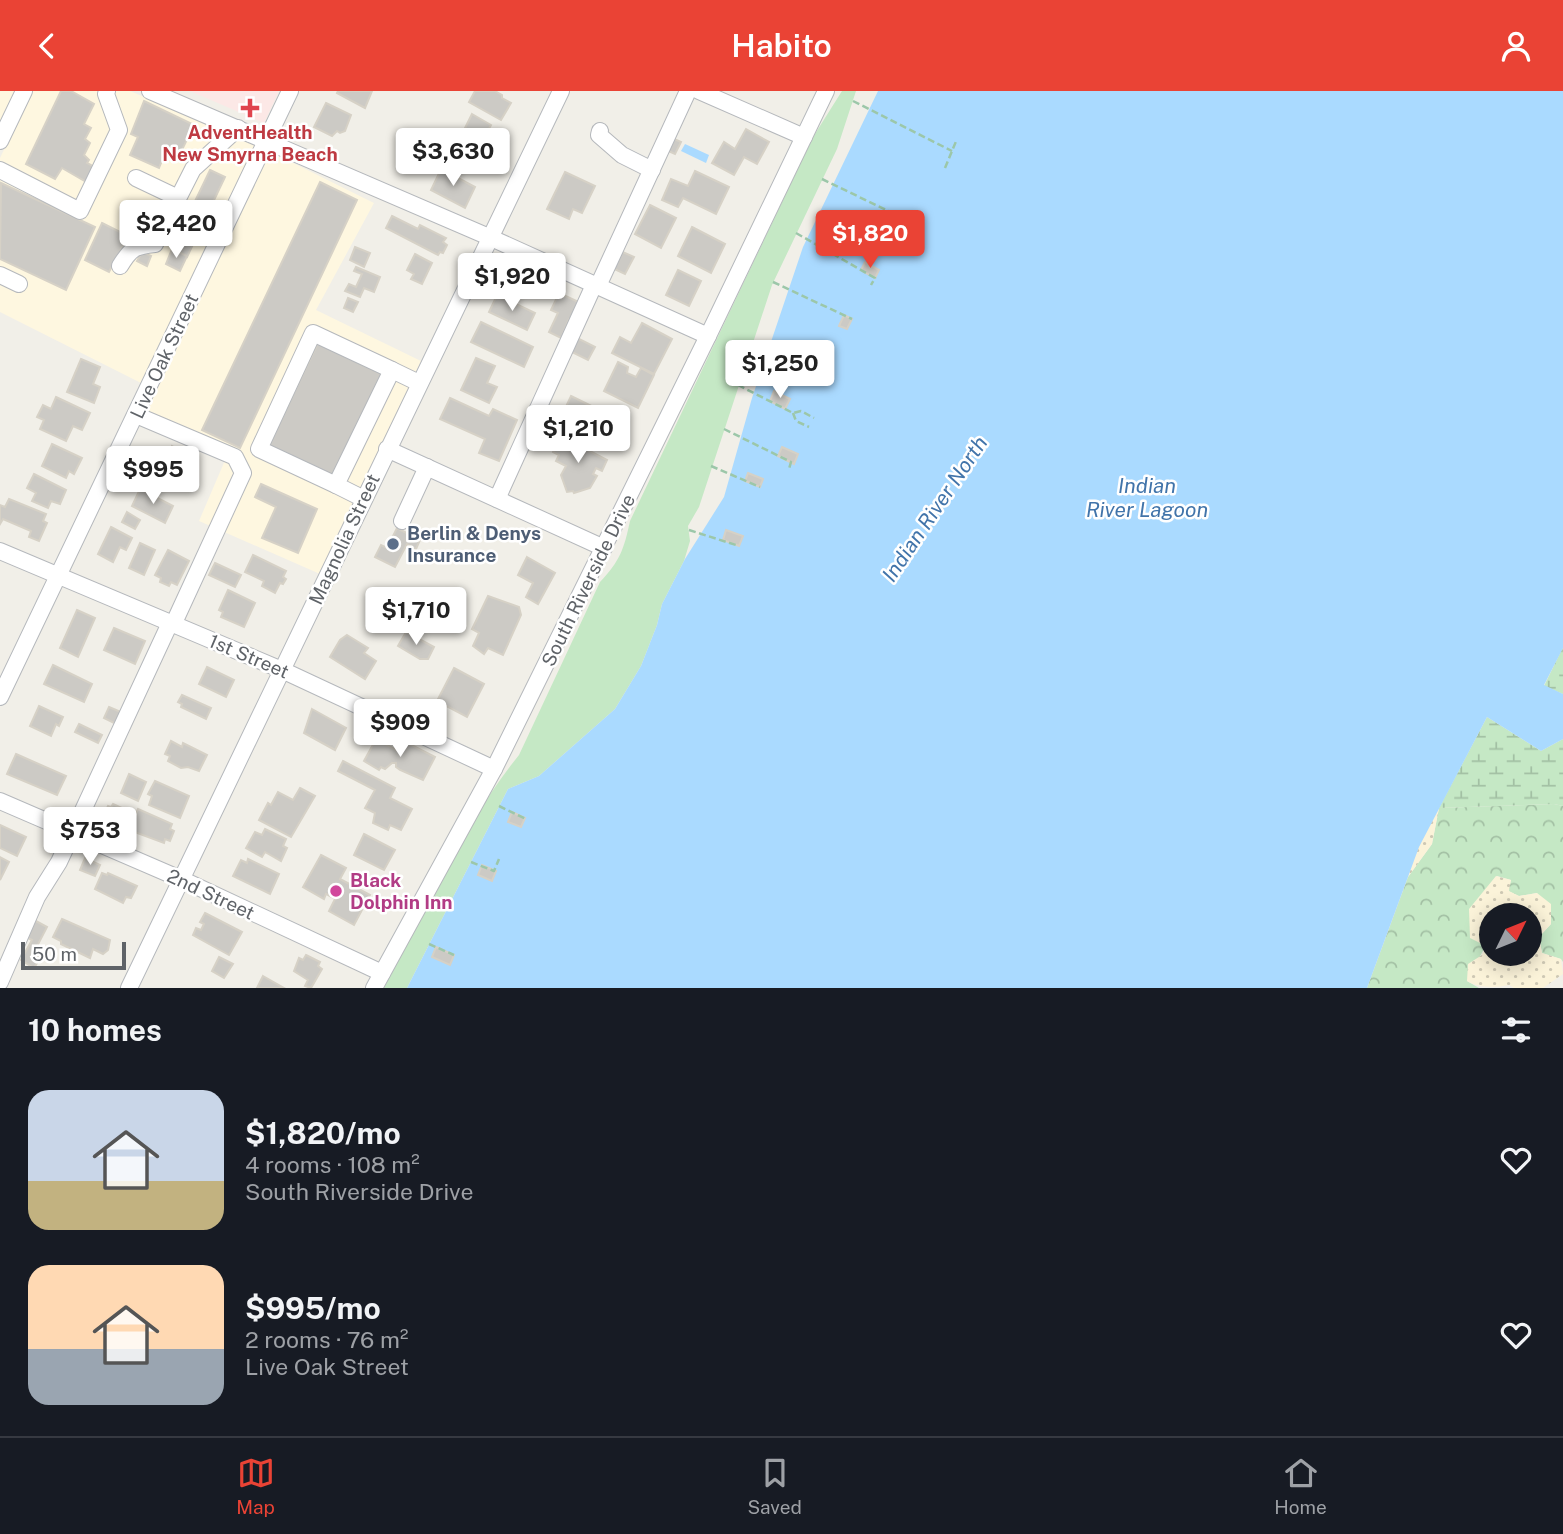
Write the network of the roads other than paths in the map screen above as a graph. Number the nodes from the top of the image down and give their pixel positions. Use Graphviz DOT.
graph roads {
  1 [pos="24,91"];
  2 [pos="107,91"];
  3 [pos="150,91"];
  4 [pos="290,91"];
  5 [pos="561,91"];
  6 [pos="688,91"];
  7 [pos="699,91"];
  8 [pos="826,91"];
  9 [pos="238,128"];
  10 [pos="600,131"];
  11 [pos="804,137"];
  12 [pos="0,141"];
  13 [pos="266,141"];
  14 [pos="0,170"];
  15 [pos="652,170"];
  16 [pos="136,178"];
  17 [pos="178,198"];
  18 [pos="489,237"];
  19 [pos="120,266"];
  20 [pos="0,275"];
  21 [pos="19,284"];
  22 [pos="596,286"];
  23 [pos="708,336"];
  24 [pos="392,370"];
  25 [pos="419,383"];
  26 [pos="136,415"];
  27 [pos="387,449"];
  28 [pos="427,467"];
  29 [pos="336,485"];
  30 [pos="363,499"];
  31 [pos="497,499"];
  32 [pos="402,521"];
  33 [pos="604,548"];
  34 [pos="0,551"];
  35 [pos="59,577"];
  36 [pos="171,624"];
  37 [pos="282,670"];
  38 [pos="0,697"];
  39 [pos="494,769"];
  40 [pos="0,801"];
  41 [pos="72,832"];
  42 [pos="183,880"];
  43 [pos="382,972"];
  44 [pos="0,982"];
  45 [pos="129,988"];
  46 [pos="374,988"];
  1 -- 12 [label="street"];
  2 -- 14 [label="street"];
  3 -- 9 [label="street"];
  4 -- 13 [label="street, Live Oak Street"];
  5 -- 18 [label="street, Magnolia Street"];
  6 -- 15 [label="street"];
  7 -- 11 [label="street"];
  8 -- 11 [label="street, South Riverside Drive"];
  9 -- 13 [label="street"];
  9 -- 17 [label="street"];
  10 -- 15 [label="street"];
  11 -- 23 [label="street, South Riverside Drive"];
  13 -- 18 [label="street"];
  13 -- 26 [label="street, Live Oak Street"];
  15 -- 22 [label="street"];
  16 -- 17 [label="street"];
  17 -- 19 [label="street"];
  18 -- 22 [label="street"];
  18 -- 25 [label="street, Magnolia Street"];
  20 -- 21 [label="street"];
  22 -- 23 [label="street"];
  22 -- 31 [label="street"];
  23 -- 33 [label="street, South Riverside Drive"];
  24 -- 25 [label="street"];
  24 -- 29 [label="street"];
  24 -- 29 [label="street"];
  25 -- 27 [label="street, Magnolia Street"];
  26 -- 35 [label="street, Live Oak Street"];
  26 -- 36 [label="street"];
  27 -- 28 [label="street"];
  27 -- 30 [label="street, Magnolia Street"];
  28 -- 31 [label="street"];
  28 -- 32 [label="street"];
  29 -- 30 [label="street"];
  30 -- 37 [label="street, Magnolia Street"];
  31 -- 33 [label="street"];
  33 -- 39 [label="street, South Riverside Drive"];
  34 -- 35 [label="street, 1st Street"];
  35 -- 36 [label="street, 1st Street"];
  35 -- 38 [label="street, Live Oak Street"];
  36 -- 37 [label="street, 1st Street"];
  36 -- 41 [label="street"];
  37 -- 39 [label="street, 1st Street"];
  37 -- 42 [label="street, Magnolia Street"];
  39 -- 43 [label="street, South Riverside Drive"];
  40 -- 41 [label="street, 2nd Street"];
  41 -- 42 [label="street, 2nd Street"];
  41 -- 44 [label="street"];
  42 -- 43 [label="street, 2nd Street"];
  42 -- 45 [label="street, Magnolia Street"];
  43 -- 46 [label="street, South Riverside Drive"];
}
